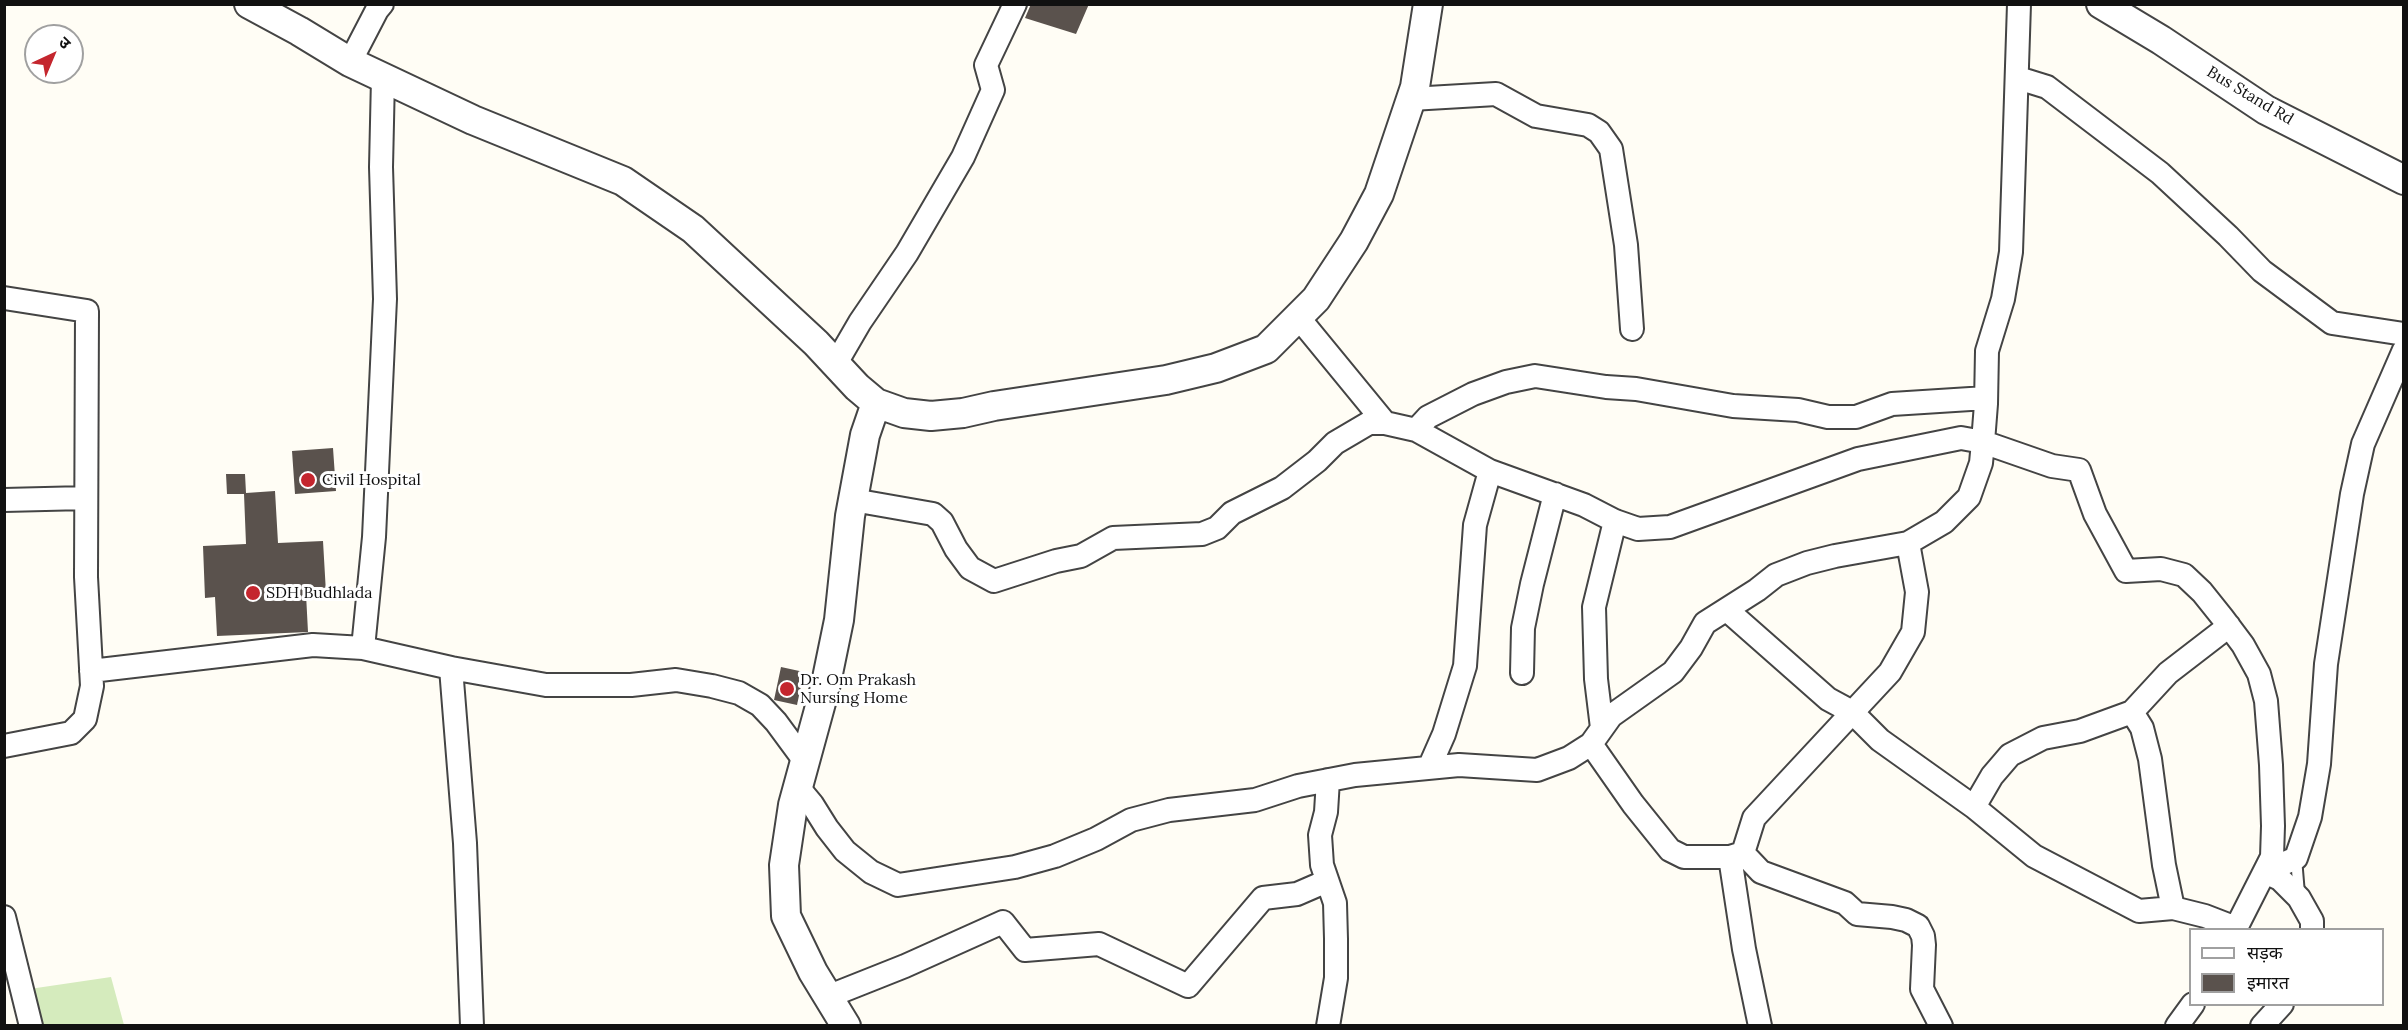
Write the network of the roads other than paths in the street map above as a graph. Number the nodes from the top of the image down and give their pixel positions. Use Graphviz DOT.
graph roads {
  1 [pos="249,4"];
  2 [pos="382,4"];
  3 [pos="1015,4"];
  4 [pos="1428,4"];
  5 [pos="2019,4"];
  6 [pos="2101,4"];
  7 [pos="350,62"];
  8 [pos="383,78"];
  9 [pos="2018,78"];
  10 [pos="1411,99"];
  11 [pos="2403,180"];
  12 [pos="4,298"];
  13 [pos="1299,317"];
  14 [pos="1632,329"];
  15 [pos="2403,334"];
  16 [pos="2403,350"];
  17 [pos="835,364"];
  18 [pos="1986,398"];
  19 [pos="876,403"];
  20 [pos="1385,423"];
  21 [pos="1416,430"];
  22 [pos="1983,442"];
  23 [pos="1490,471"];
  24 [pos="1555,494"];
  25 [pos="86,498"];
  26 [pos="4,500"];
  27 [pos="853,500"];
  28 [pos="1615,521"];
  29 [pos="1908,543"];
  30 [pos="1727,610"];
  31 [pos="2229,626"];
  32 [pos="363,648"];
  33 [pos="452,668"];
  34 [pos="91,671"];
  35 [pos="1522,673"];
  36 [pos="1852,712"];
  37 [pos="2133,712"];
  38 [pos="1597,736"];
  39 [pos="4,746"];
  40 [pos="1429,768"];
  41 [pos="800,773"];
  42 [pos="1328,780"];
  43 [pos="1974,807"];
  44 [pos="1736,855"];
  45 [pos="2296,858"];
  46 [pos="2265,872"];
  47 [pos="1327,881"];
  48 [pos="2299,898"];
  49 [pos="2173,908"];
  50 [pos="4,917"];
  51 [pos="2233,928"];
  52 [pos="2236,928"];
  53 [pos="2313,928"];
  54 [pos="827,997"];
  55 [pos="2192,1006"];
  56 [pos="2281,1006"];
  57 [pos="31,1026"];
  58 [pos="472,1026"];
  59 [pos="846,1026"];
  60 [pos="1328,1026"];
  61 [pos="1760,1026"];
  62 [pos="1941,1026"];
  63 [pos="2177,1026"];
  64 [pos="2262,1026"];
  1 -- 7 [label="street"];
  2 -- 7 [label="street"];
  3 -- 17 [label="street"];
  4 -- 10 [label="street"];
  5 -- 9 [label="street"];
  6 -- 11 [label="street, Bus Stand Rd"];
  7 -- 8 [label="street"];
  8 -- 17 [label="street"];
  8 -- 32 [label="street"];
  9 -- 15 [label="street"];
  9 -- 18 [label="street"];
  10 -- 13 [label="street"];
  10 -- 14 [label="street"];
  12 -- 25 [label="street"];
  13 -- 19 [label="street"];
  13 -- 20 [label="street"];
  16 -- 45 [label="street"];
  17 -- 19 [label="street"];
  18 -- 21 [label="street"];
  18 -- 22 [label="street"];
  19 -- 27 [label="street"];
  20 -- 21 [label="street"];
  20 -- 27 [label="street"];
  21 -- 23 [label="street"];
  22 -- 28 [label="street"];
  22 -- 29 [label="street"];
  22 -- 31 [label="street"];
  23 -- 24 [label="street"];
  23 -- 40 [label="street"];
  24 -- 28 [label="street"];
  24 -- 35 [label="street"];
  25 -- 26 [label="street"];
  25 -- 34 [label="street"];
  27 -- 41 [label="street"];
  28 -- 38 [label="street"];
  29 -- 30 [label="street"];
  29 -- 36 [label="street"];
  30 -- 36 [label="street"];
  30 -- 38 [label="street"];
  31 -- 37 [label="street"];
  31 -- 46 [label="street"];
  32 -- 33 [label="street"];
  32 -- 34 [label="street"];
  33 -- 41 [label="street"];
  33 -- 58 [label="street"];
  34 -- 39 [label="street"];
  36 -- 43 [label="street"];
  36 -- 44 [label="street"];
  37 -- 43 [label="street"];
  37 -- 49 [label="street"];
  38 -- 40 [label="street"];
  38 -- 44 [label="street"];
  40 -- 42 [label="street"];
  41 -- 42 [label="street"];
  41 -- 54 [label="street"];
  42 -- 47 [label="street"];
  43 -- 49 [label="street"];
  44 -- 61 [label="street"];
  44 -- 62 [label="street"];
  45 -- 46 [label="street"];
  45 -- 48 [label="lane"];
  46 -- 48 [label="street"];
  46 -- 52 [label="street"];
  47 -- 54 [label="street"];
  47 -- 60 [label="street"];
  48 -- 53 [label="street"];
  49 -- 51 [label="street"];
  50 -- 57 [label="street"];
  54 -- 59 [label="street"];
  55 -- 63 [label="street"];
  56 -- 64 [label="street"];
}
